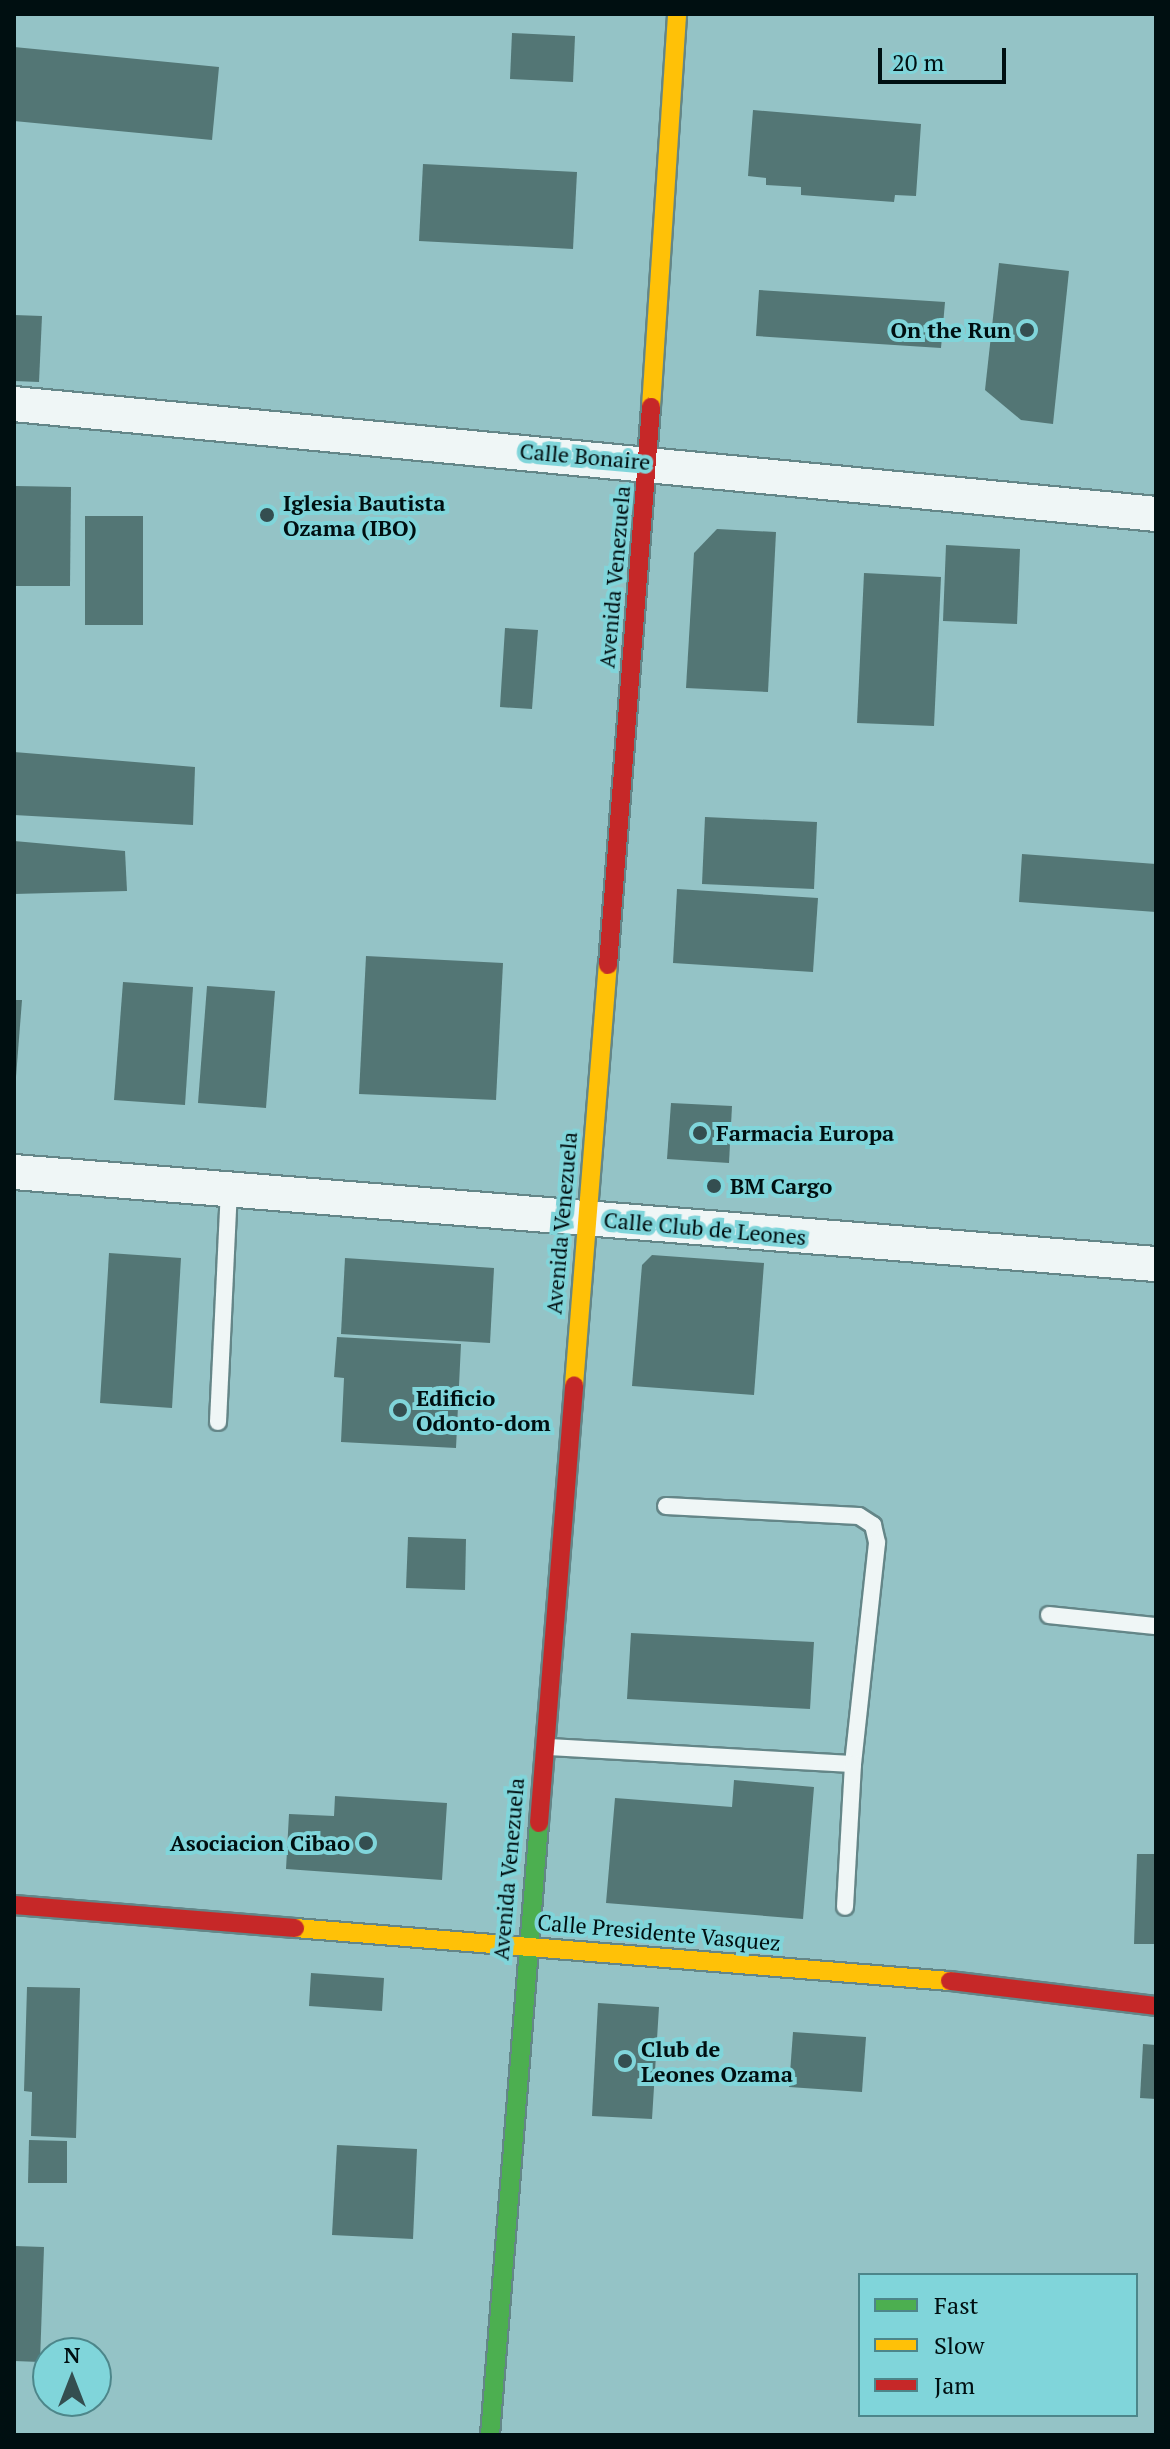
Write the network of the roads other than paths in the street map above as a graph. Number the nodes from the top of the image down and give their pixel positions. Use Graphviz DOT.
graph roads {
  1 [pos="677,14"];
  2 [pos="14,404"];
  3 [pos="648,461"];
  4 [pos="1156,514"];
  5 [pos="14,1172"];
  6 [pos="229,1189"];
  7 [pos="586,1218"];
  8 [pos="1156,1264"];
  9 [pos="218,1422"];
  10 [pos="666,1506"];
  11 [pos="1049,1615"];
  12 [pos="1156,1626"];
  13 [pos="542,1747"];
  14 [pos="853,1764"];
  15 [pos="14,1905"];
  16 [pos="845,1907"];
  17 [pos="526,1944"];
  18 [pos="1156,2006"];
  19 [pos="490,2435"];
  1 -- 3 [label="main road, Avenida Venezuela"];
  2 -- 3 [label="street, Calle Bonaire"];
  3 -- 4 [label="street, Calle Bonaire"];
  3 -- 7 [label="main road, Avenida Venezuela"];
  5 -- 6 [label="street, Calle Club de Leones"];
  6 -- 7 [label="street, Calle Club de Leones"];
  6 -- 9 [label="lane"];
  7 -- 8 [label="street, Calle Club de Leones"];
  7 -- 13 [label="main road, Avenida Venezuela"];
  10 -- 14 [label="lane"];
  11 -- 12 [label="lane"];
  13 -- 14 [label="lane"];
  13 -- 17 [label="main road, Avenida Venezuela"];
  14 -- 16 [label="lane"];
  15 -- 17 [label="main road, Calle Presidente Vasquez"];
  17 -- 18 [label="main road, Calle Presidente Vasquez"];
  17 -- 19 [label="main road, Avenida Venezuela"];
}
